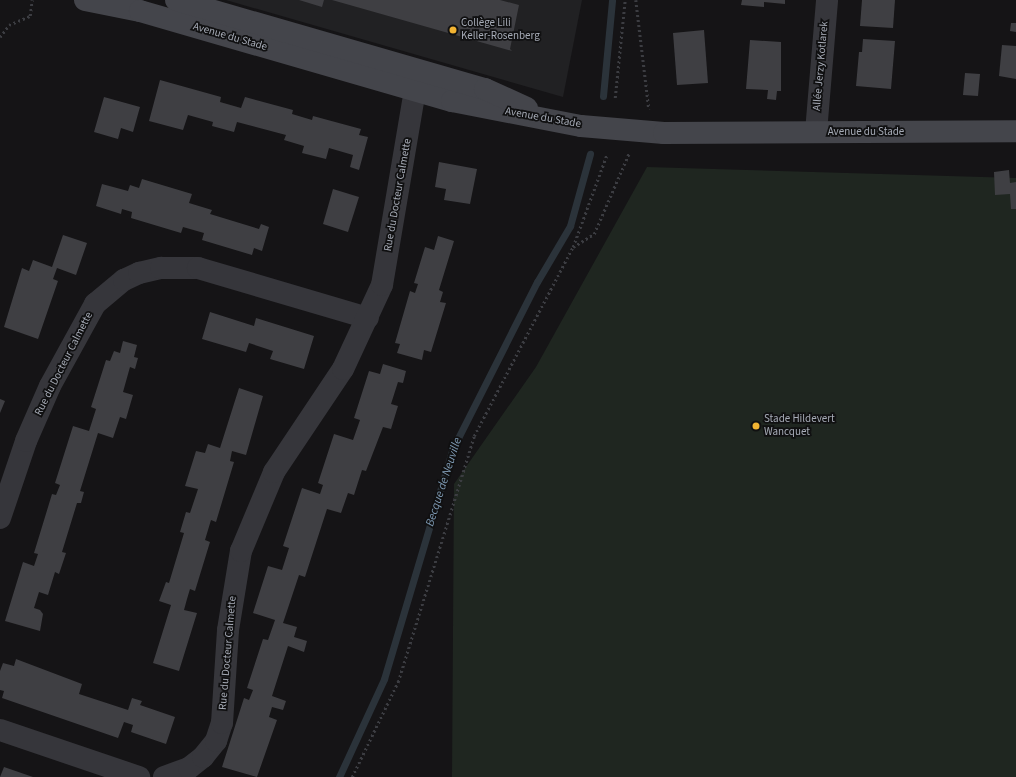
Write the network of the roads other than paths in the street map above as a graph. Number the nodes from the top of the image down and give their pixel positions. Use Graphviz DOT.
graph roads {
  1 [pos="85,0"];
  2 [pos="176,0"];
  3 [pos="827,0"];
  4 [pos="419,69"];
  5 [pos="416,91"];
  6 [pos="552,120"];
  7 [pos="1016,131"];
  8 [pos="816,132"];
  9 [pos="368,318"];
  10 [pos="0,518"];
  11 [pos="0,730"];
  12 [pos="139,777"];
  13 [pos="164,777"];
  1 -- 5 [label="main road, Avenue du Stade"];
  2 -- 4 [label="main road"];
  3 -- 8 [label="street, Allée Jerzy Kotlarek"];
  4 -- 5 [label="street, Rue du Docteur Calmette"];
  4 -- 6 [label="main road"];
  5 -- 6 [label="main road, Avenue du Stade"];
  5 -- 9 [label="street, Rue du Docteur Calmette"];
  6 -- 8 [label="main road, Avenue du Stade"];
  7 -- 8 [label="main road, Avenue du Stade"];
  9 -- 10 [label="street, Rue du Docteur Calmette"];
  9 -- 13 [label="street, Rue du Docteur Calmette"];
  11 -- 12 [label="street"];
}
